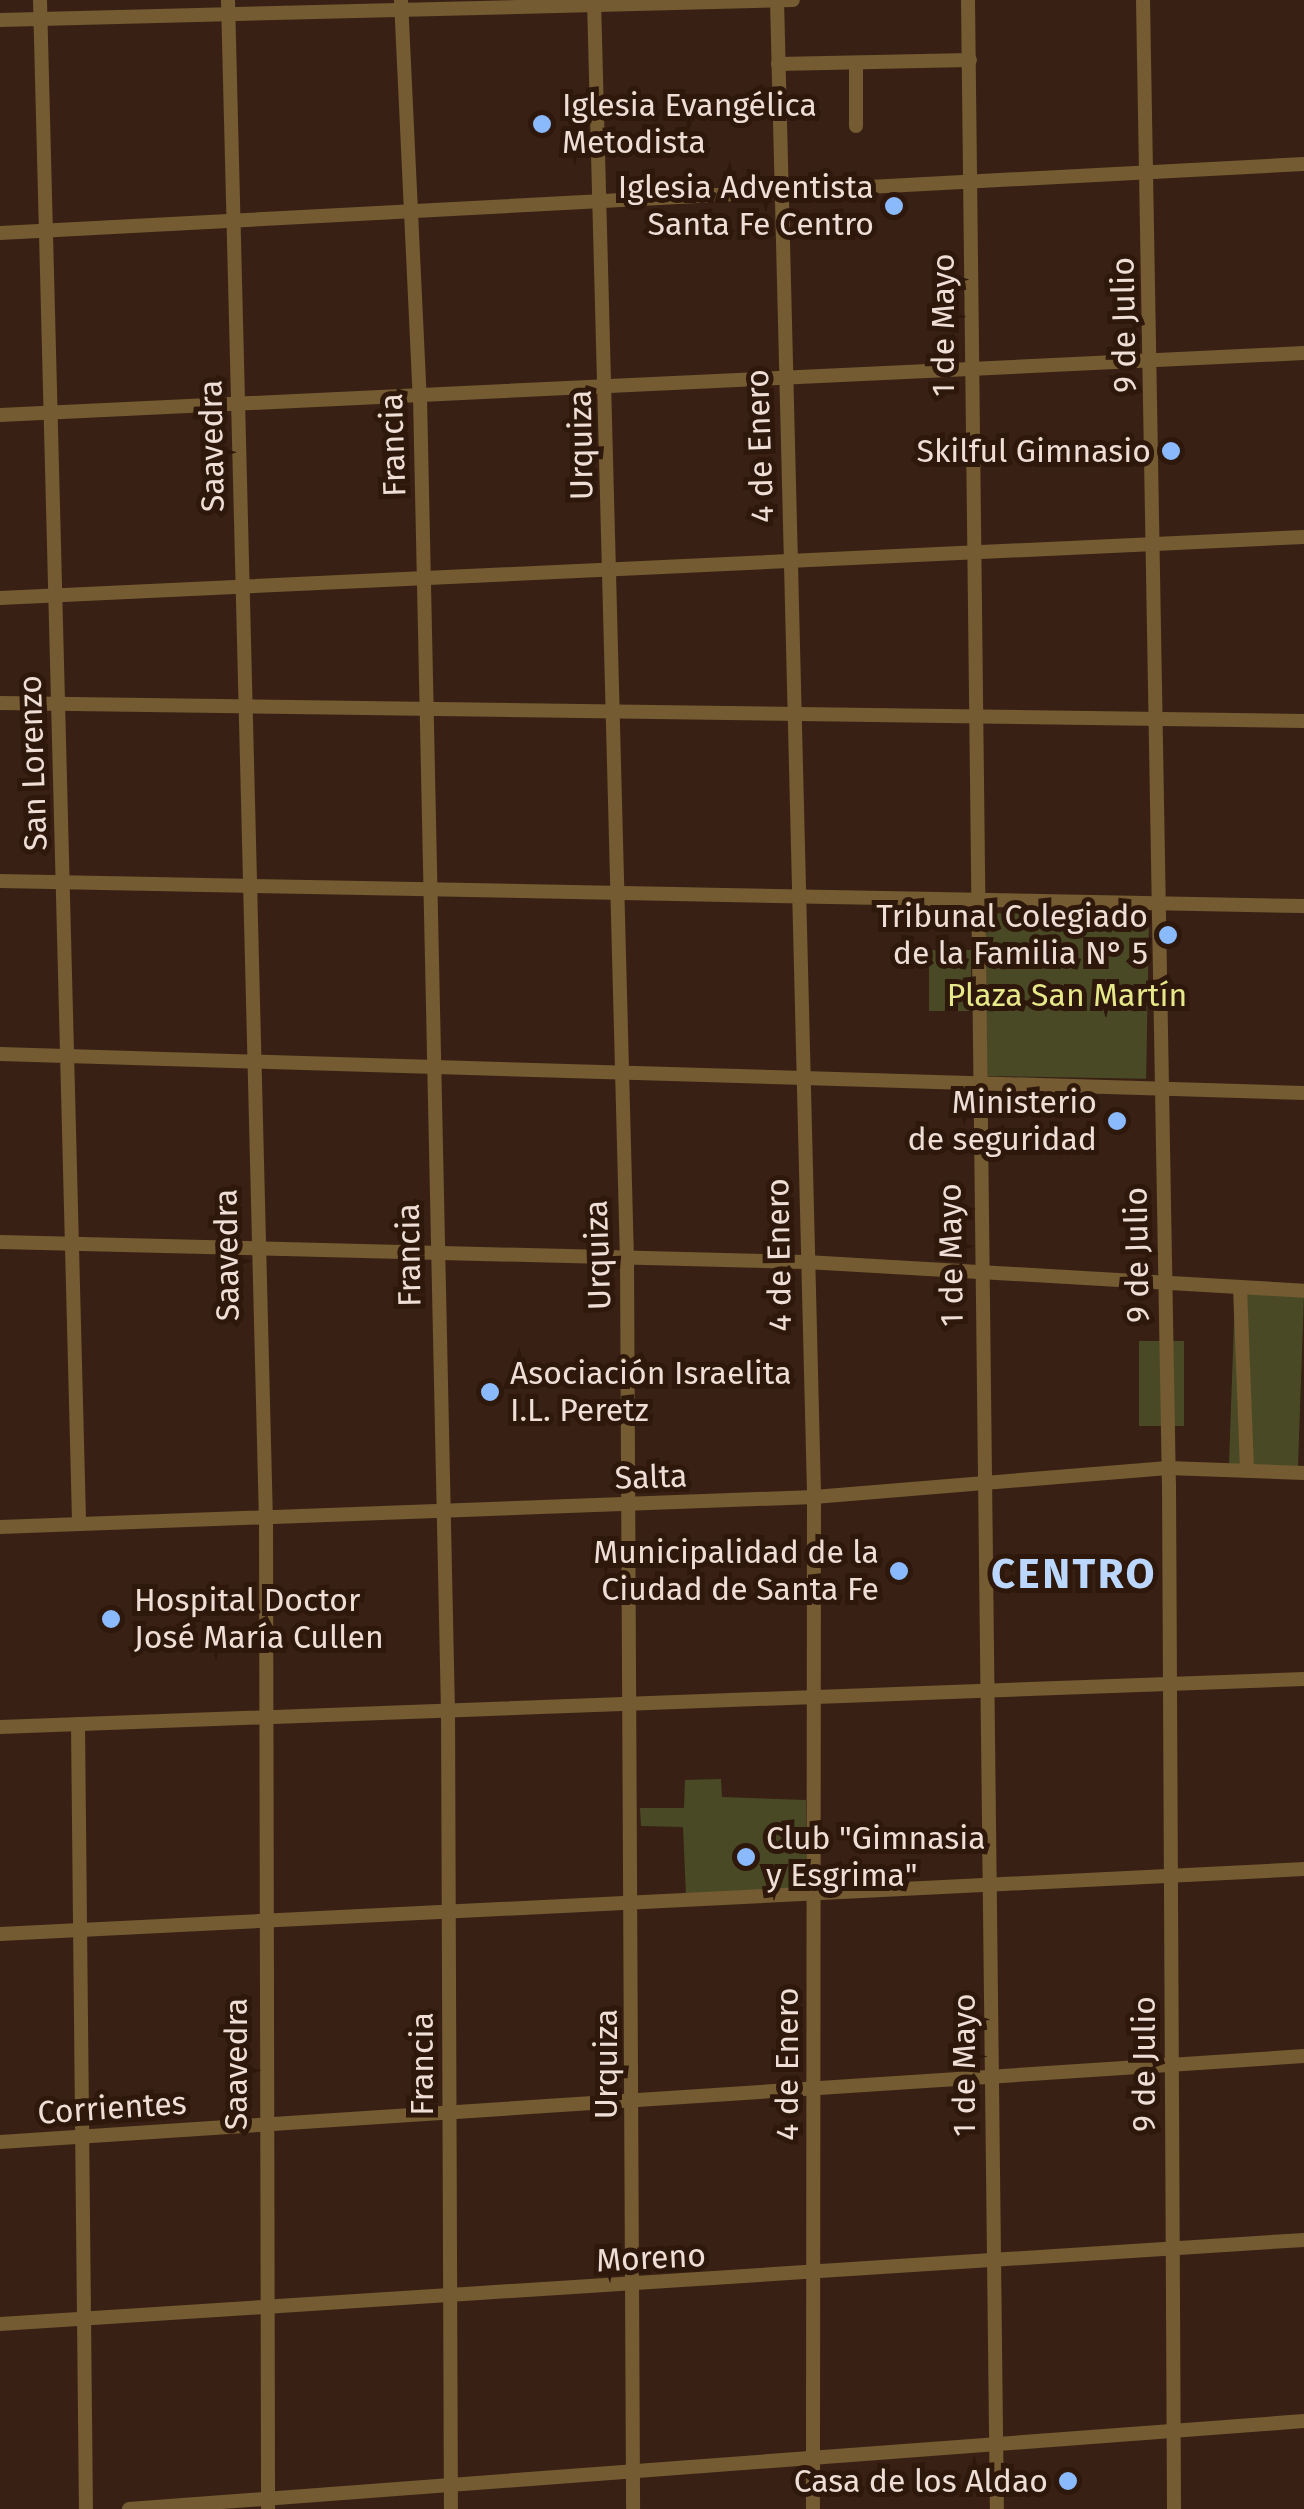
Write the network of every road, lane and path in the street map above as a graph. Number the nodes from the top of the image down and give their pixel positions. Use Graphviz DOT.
graph roads {
  1 [pos="40,0"];
  2 [pos="228,0"];
  3 [pos="777,0"];
  4 [pos="792,0"];
  5 [pos="968,0"];
  6 [pos="1143,0"];
  7 [pos="594,3"];
  8 [pos="401,6"];
  9 [pos="228,17"];
  10 [pos="41,19"];
  11 [pos="0,20"];
  12 [pos="970,60"];
  13 [pos="778,64"];
  14 [pos="856,65"];
  15 [pos="856,126"];
  16 [pos="1304,164"];
  17 [pos="1148,171"];
  18 [pos="971,182"];
  19 [pos="782,193"];
  20 [pos="601,205"];
  21 [pos="411,213"];
  22 [pos="235,223"];
  23 [pos="48,231"];
  24 [pos="0,233"];
  25 [pos="1304,353"];
  26 [pos="1152,360"];
  27 [pos="970,370"];
  28 [pos="785,379"];
  29 [pos="608,388"];
  30 [pos="420,398"];
  31 [pos="239,406"];
  32 [pos="52,412"];
  33 [pos="0,414"];
  34 [pos="1304,537"];
  35 [pos="1156,544"];
  36 [pos="972,554"];
  37 [pos="792,562"];
  38 [pos="611,569"];
  39 [pos="424,576"];
  40 [pos="242,585"];
  41 [pos="55,594"];
  42 [pos="0,598"];
  43 [pos="0,703"];
  44 [pos="59,705"];
  45 [pos="244,708"];
  46 [pos="427,710"];
  47 [pos="614,714"];
  48 [pos="794,715"];
  49 [pos="972,718"];
  50 [pos="1156,719"];
  51 [pos="1304,721"];
  52 [pos="0,881"];
  53 [pos="64,882"];
  54 [pos="248,884"];
  55 [pos="428,888"];
  56 [pos="617,892"];
  57 [pos="798,894"];
  58 [pos="975,900"];
  59 [pos="1160,904"];
  60 [pos="1304,906"];
  61 [pos="0,1054"];
  62 [pos="69,1056"];
  63 [pos="252,1060"];
  64 [pos="432,1066"];
  65 [pos="618,1072"];
  66 [pos="804,1079"];
  67 [pos="975,1084"];
  68 [pos="1163,1091"];
  69 [pos="1304,1093"];
  70 [pos="0,1242"];
  71 [pos="74,1243"];
  72 [pos="254,1248"];
  73 [pos="437,1253"];
  74 [pos="627,1258"];
  75 [pos="806,1262"];
  76 [pos="978,1270"];
  77 [pos="1164,1282"];
  78 [pos="1240,1286"];
  79 [pos="1304,1290"];
  80 [pos="1168,1468"];
  81 [pos="1247,1471"];
  82 [pos="1304,1473"];
  83 [pos="982,1482"];
  84 [pos="814,1497"];
  85 [pos="630,1505"];
  86 [pos="443,1512"];
  87 [pos="266,1520"];
  88 [pos="79,1524"];
  89 [pos="0,1528"];
  90 [pos="1304,1679"];
  91 [pos="1168,1686"];
  92 [pos="985,1694"];
  93 [pos="814,1698"];
  94 [pos="630,1704"];
  95 [pos="448,1708"];
  96 [pos="265,1716"];
  97 [pos="78,1724"];
  98 [pos="0,1726"];
  99 [pos="1304,1869"];
  100 [pos="1171,1881"];
  101 [pos="990,1884"];
  102 [pos="816,1891"];
  103 [pos="635,1902"];
  104 [pos="450,1913"];
  105 [pos="263,1921"];
  106 [pos="82,1930"];
  107 [pos="0,1934"];
  108 [pos="1304,2056"];
  109 [pos="1171,2066"];
  110 [pos="991,2075"];
  111 [pos="814,2086"];
  112 [pos="633,2096"];
  113 [pos="449,2111"];
  114 [pos="264,2126"];
  115 [pos="83,2137"];
  116 [pos="0,2142"];
  117 [pos="1304,2240"];
  118 [pos="1172,2250"];
  119 [pos="993,2264"];
  120 [pos="816,2275"];
  121 [pos="632,2288"];
  122 [pos="452,2296"];
  123 [pos="265,2308"];
  124 [pos="84,2320"];
  125 [pos="0,2324"];
  126 [pos="1304,2421"];
  127 [pos="1174,2431"];
  128 [pos="996,2446"];
  129 [pos="814,2460"];
  130 [pos="633,2472"];
  131 [pos="452,2484"];
  132 [pos="268,2504"];
  133 [pos="86,2509"];
  134 [pos="130,2509"];
  135 [pos="451,2509"];
  136 [pos="633,2509"];
  137 [pos="813,2509"];
  138 [pos="997,2509"];
  139 [pos="1174,2509"];
  1 -- 10 [label="street, San Lorenzo"];
  2 -- 9 [label="street, Saavedra"];
  3 -- 4 [label="street"];
  3 -- 7 [label="street"];
  3 -- 13 [label="street, 4 de Enero"];
  5 -- 12 [label="street, 1 de Mayo"];
  6 -- 17 [label="street, 9 de Julio"];
  7 -- 8 [label="street"];
  7 -- 20 [label="street, Urquiza"];
  8 -- 9 [label="street"];
  8 -- 21 [label="street, Francia"];
  9 -- 10 [label="street"];
  9 -- 22 [label="street, Saavedra"];
  10 -- 11 [label="street"];
  10 -- 23 [label="street, San Lorenzo"];
  12 -- 14 [label="street"];
  12 -- 18 [label="street, 1 de Mayo"];
  13 -- 14 [label="street"];
  13 -- 19 [label="street, 4 de Enero"];
  14 -- 15 [label="street"];
  16 -- 17 [label="street"];
  17 -- 18 [label="street"];
  17 -- 26 [label="street, 9 de Julio"];
  18 -- 19 [label="street"];
  18 -- 27 [label="street, 1 de Mayo"];
  19 -- 20 [label="street"];
  19 -- 28 [label="street, 4 de Enero"];
  20 -- 21 [label="street"];
  20 -- 29 [label="street, Urquiza"];
  21 -- 22 [label="street"];
  21 -- 30 [label="street, Francia"];
  22 -- 23 [label="street"];
  22 -- 31 [label="street, Saavedra"];
  23 -- 24 [label="street"];
  23 -- 32 [label="street, San Lorenzo"];
  25 -- 26 [label="street"];
  26 -- 27 [label="street"];
  26 -- 35 [label="street, 9 de Julio"];
  27 -- 28 [label="street"];
  27 -- 36 [label="street, 1 de Mayo"];
  28 -- 29 [label="street"];
  28 -- 37 [label="street, 4 de Enero"];
  29 -- 30 [label="street"];
  29 -- 38 [label="street, Urquiza"];
  30 -- 31 [label="street"];
  30 -- 39 [label="street, Francia"];
  31 -- 32 [label="street"];
  31 -- 40 [label="street, Saavedra"];
  32 -- 33 [label="street"];
  32 -- 41 [label="street, San Lorenzo"];
  34 -- 35 [label="street"];
  35 -- 36 [label="street"];
  35 -- 50 [label="street, 9 de Julio"];
  36 -- 37 [label="street"];
  36 -- 49 [label="street, 1 de Mayo"];
  37 -- 38 [label="street"];
  37 -- 48 [label="street, 4 de Enero"];
  38 -- 39 [label="street"];
  38 -- 47 [label="street, Urquiza"];
  39 -- 40 [label="street"];
  39 -- 46 [label="street, Francia"];
  40 -- 41 [label="street"];
  40 -- 45 [label="street, Saavedra"];
  41 -- 42 [label="street"];
  41 -- 44 [label="street, San Lorenzo"];
  43 -- 44 [label="street"];
  44 -- 45 [label="street"];
  44 -- 53 [label="street, San Lorenzo"];
  45 -- 46 [label="street"];
  45 -- 54 [label="street, Saavedra"];
  46 -- 47 [label="street"];
  46 -- 55 [label="street, Francia"];
  47 -- 48 [label="street"];
  47 -- 56 [label="street, Urquiza"];
  48 -- 49 [label="street"];
  48 -- 57 [label="street, 4 de Enero"];
  49 -- 50 [label="street"];
  49 -- 58 [label="street, 1 de Mayo"];
  50 -- 51 [label="street"];
  50 -- 59 [label="street, 9 de Julio"];
  52 -- 53 [label="street"];
  53 -- 54 [label="street"];
  53 -- 62 [label="street, San Lorenzo"];
  54 -- 55 [label="street"];
  54 -- 63 [label="street, Saavedra"];
  55 -- 56 [label="street"];
  55 -- 64 [label="street, Francia"];
  56 -- 57 [label="street"];
  56 -- 65 [label="street, Urquiza"];
  57 -- 58 [label="street"];
  57 -- 66 [label="street, 4 de Enero"];
  58 -- 59 [label="street"];
  58 -- 67 [label="street, 1 de Mayo"];
  59 -- 60 [label="street"];
  59 -- 68 [label="street, 9 de Julio"];
  61 -- 62 [label="street"];
  62 -- 63 [label="street"];
  62 -- 71 [label="street, San Lorenzo"];
  63 -- 64 [label="street"];
  63 -- 72 [label="street, Saavedra"];
  64 -- 65 [label="street"];
  64 -- 73 [label="street, Francia"];
  65 -- 66 [label="street"];
  65 -- 74 [label="street, Urquiza"];
  66 -- 67 [label="street"];
  66 -- 75 [label="street, 4 de Enero"];
  67 -- 68 [label="street"];
  67 -- 76 [label="street, 1 de Mayo"];
  68 -- 69 [label="street"];
  68 -- 77 [label="street, 9 de Julio"];
  70 -- 71 [label="street"];
  71 -- 72 [label="street"];
  71 -- 88 [label="street, San Lorenzo"];
  72 -- 73 [label="street"];
  72 -- 87 [label="street, Saavedra"];
  73 -- 74 [label="street"];
  73 -- 86 [label="street, Francia"];
  74 -- 75 [label="street"];
  74 -- 85 [label="street, Urquiza"];
  75 -- 76 [label="street"];
  75 -- 84 [label="street, 4 de Enero"];
  76 -- 77 [label="street"];
  76 -- 83 [label="street, 1 de Mayo"];
  77 -- 78 [label="street"];
  77 -- 80 [label="street, 9 de Julio"];
  78 -- 79 [label="street"];
  78 -- 81 [label="street"];
  80 -- 81 [label="street, Salta"];
  80 -- 83 [label="street, Salta"];
  80 -- 91 [label="street, 9 de Julio"];
  81 -- 82 [label="street, Salta"];
  83 -- 84 [label="street, Salta"];
  83 -- 92 [label="street, 1 de Mayo"];
  84 -- 85 [label="street, Salta"];
  84 -- 93 [label="street, 4 de Enero"];
  85 -- 86 [label="street, Salta"];
  85 -- 94 [label="street, Urquiza"];
  86 -- 87 [label="street, Salta"];
  86 -- 95 [label="street, Francia"];
  87 -- 88 [label="street, Salta"];
  87 -- 96 [label="street, Saavedra"];
  88 -- 89 [label="street, Salta"];
  90 -- 91 [label="street"];
  91 -- 92 [label="street"];
  91 -- 100 [label="street, 9 de Julio"];
  92 -- 93 [label="street"];
  92 -- 101 [label="street, 1 de Mayo"];
  93 -- 94 [label="street"];
  93 -- 102 [label="street, 4 de Enero"];
  94 -- 95 [label="street"];
  94 -- 103 [label="street, Urquiza"];
  95 -- 96 [label="street"];
  95 -- 104 [label="street, Francia"];
  96 -- 97 [label="street"];
  96 -- 105 [label="street, Saavedra"];
  97 -- 98 [label="street"];
  97 -- 106 [label="street"];
  99 -- 100 [label="street"];
  100 -- 101 [label="street"];
  100 -- 109 [label="street, 9 de Julio"];
  101 -- 102 [label="street"];
  101 -- 110 [label="street, 1 de Mayo"];
  102 -- 103 [label="street"];
  102 -- 111 [label="street, 4 de Enero"];
  103 -- 104 [label="street"];
  103 -- 112 [label="street, Urquiza"];
  104 -- 105 [label="street"];
  104 -- 113 [label="street, Francia"];
  105 -- 106 [label="street"];
  105 -- 114 [label="street, Saavedra"];
  106 -- 107 [label="street"];
  106 -- 115 [label="street"];
  108 -- 109 [label="street, Corrientes"];
  109 -- 110 [label="street, Corrientes"];
  109 -- 118 [label="street, 9 de Julio"];
  110 -- 111 [label="street, Corrientes"];
  110 -- 119 [label="street, 1 de Mayo"];
  111 -- 112 [label="street, Corrientes"];
  111 -- 120 [label="street, 4 de Enero"];
  112 -- 113 [label="street, Corrientes"];
  112 -- 121 [label="street, Urquiza"];
  113 -- 114 [label="street, Corrientes"];
  113 -- 122 [label="street, Francia"];
  114 -- 115 [label="street, Corrientes"];
  114 -- 123 [label="street, Saavedra"];
  115 -- 116 [label="street, Corrientes"];
  115 -- 124 [label="street"];
  117 -- 118 [label="street, Moreno"];
  118 -- 119 [label="street, Moreno"];
  118 -- 127 [label="street, 9 de Julio"];
  119 -- 120 [label="street, Moreno"];
  119 -- 128 [label="street, 1 de Mayo"];
  120 -- 121 [label="street, Moreno"];
  120 -- 129 [label="street, 4 de Enero"];
  121 -- 122 [label="street, Moreno"];
  121 -- 130 [label="street, Urquiza"];
  122 -- 123 [label="street, Moreno"];
  122 -- 131 [label="street, Francia"];
  123 -- 124 [label="street, Moreno"];
  123 -- 132 [label="street, Saavedra"];
  124 -- 125 [label="street, Moreno"];
  124 -- 133 [label="street"];
  126 -- 127 [label="street"];
  127 -- 128 [label="street"];
  127 -- 139 [label="street, 9 de Julio"];
  128 -- 129 [label="street"];
  128 -- 138 [label="street, 1 de Mayo"];
  129 -- 130 [label="street"];
  129 -- 137 [label="street, 4 de Enero"];
  130 -- 131 [label="street"];
  130 -- 136 [label="street, Urquiza"];
  131 -- 132 [label="street"];
  131 -- 135 [label="street, Francia"];
  132 -- 134 [label="street"];
}
